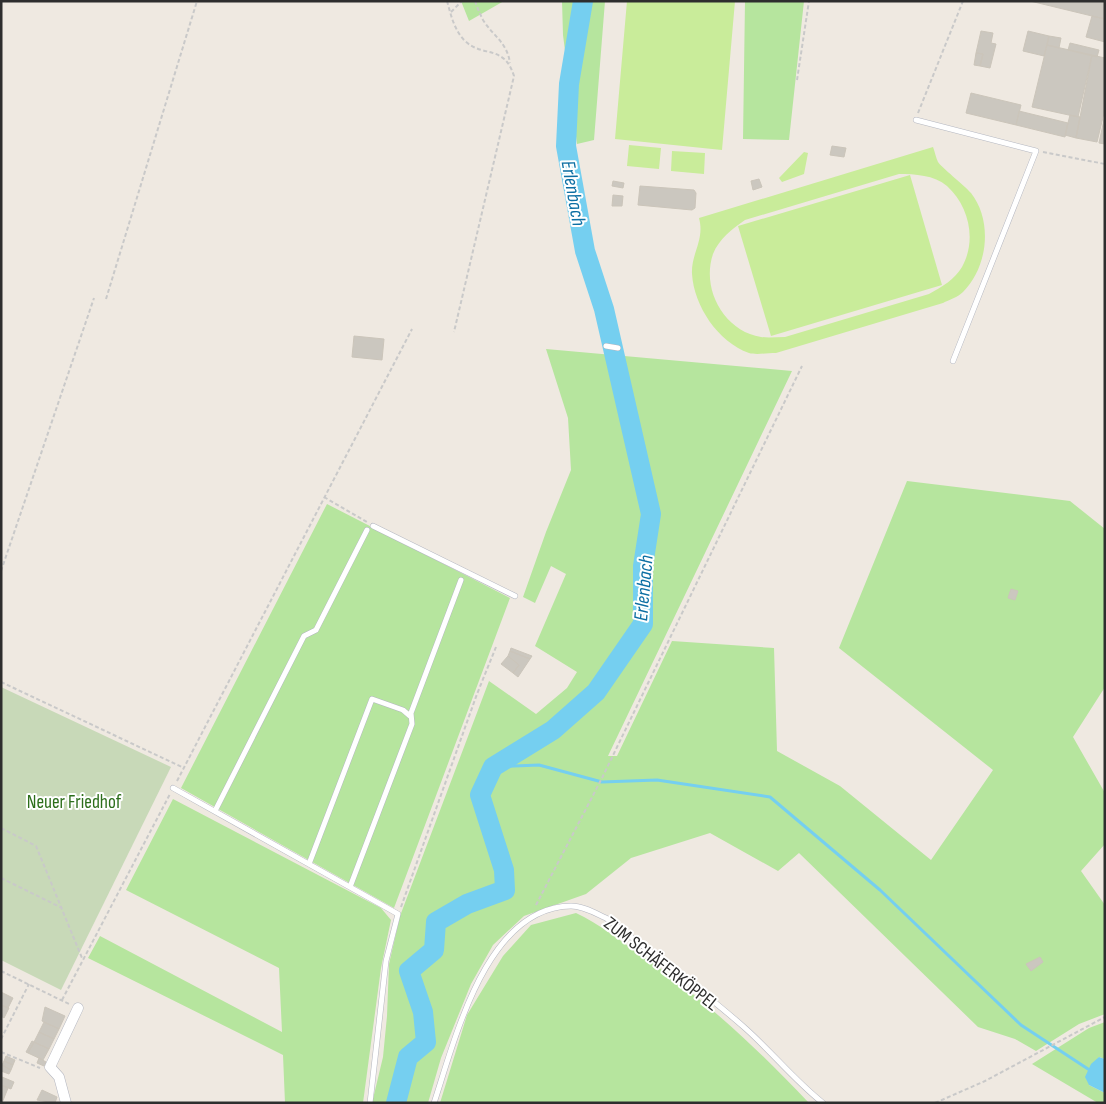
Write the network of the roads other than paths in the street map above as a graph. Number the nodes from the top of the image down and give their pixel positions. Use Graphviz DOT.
graph roads {
  1 [pos="916,120"];
  2 [pos="606,346"];
  3 [pos="618,348"];
  4 [pos="953,361"];
  5 [pos="373,526"];
  6 [pos="367,530"];
  7 [pos="461,580"];
  8 [pos="515,596"];
  9 [pos="410,716"];
  10 [pos="173,788"];
  11 [pos="215,811"];
  12 [pos="309,864"];
  13 [pos="350,887"];
  14 [pos="78,1008"];
  15 [pos="66,1103"];
  16 [pos="370,1103"];
  17 [pos="434,1103"];
  18 [pos="822,1103"];
  1 -- 4 [label="lane"];
  2 -- 3 [label="lane"];
  5 -- 8 [label="lane"];
  6 -- 11 [label="lane"];
  7 -- 9 [label="lane"];
  9 -- 12 [label="lane"];
  9 -- 13 [label="lane"];
  10 -- 11 [label="lane"];
  11 -- 12 [label="lane"];
  12 -- 13 [label="lane"];
  13 -- 16 [label="lane"];
  14 -- 15 [label="street"];
  17 -- 18 [label="lane, ZUM SCHÄFERKÖPPEL"];
}
